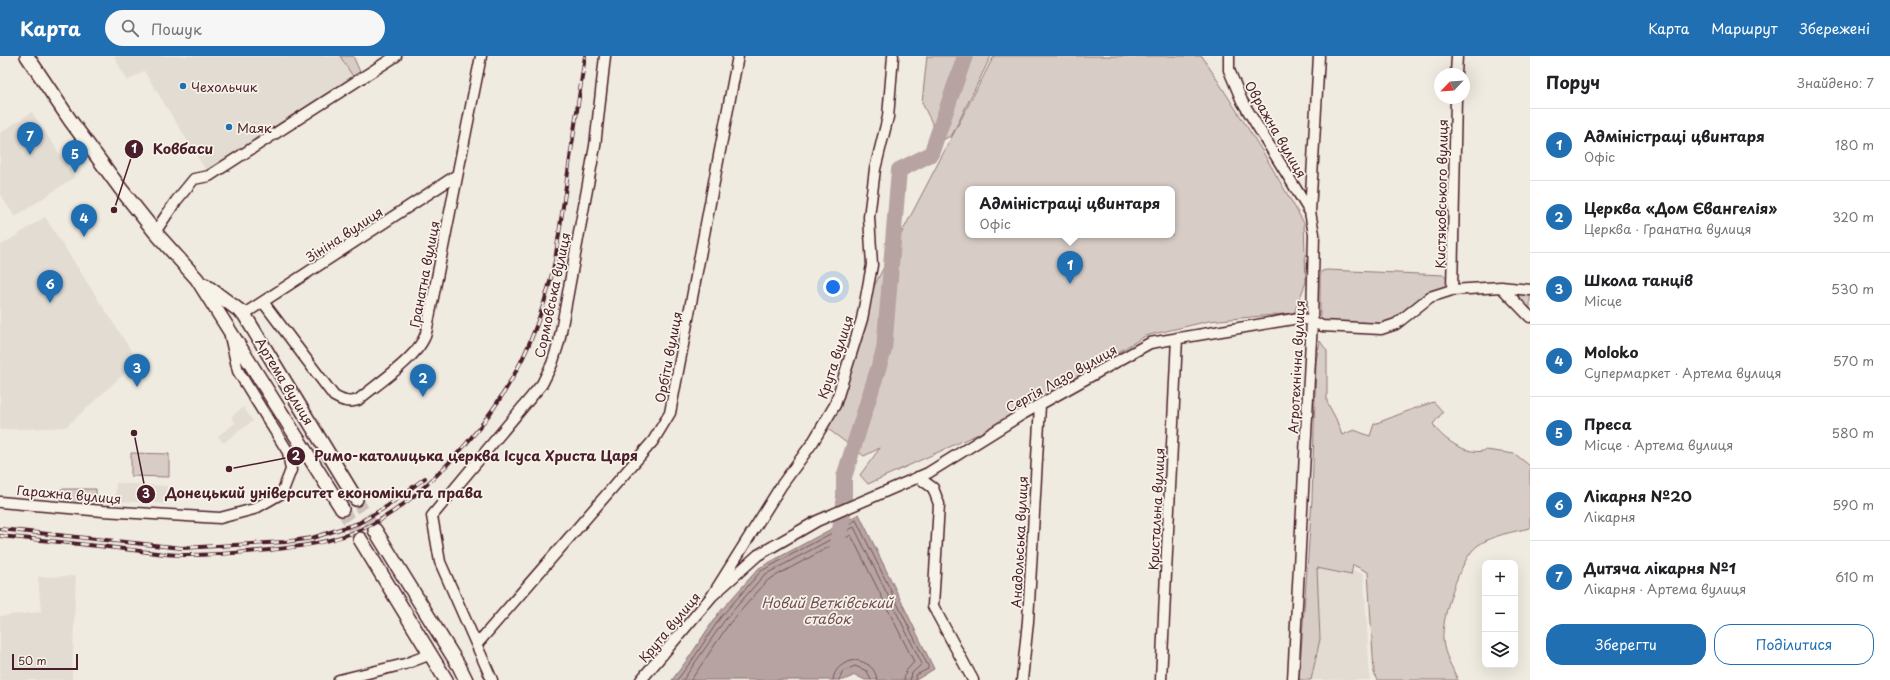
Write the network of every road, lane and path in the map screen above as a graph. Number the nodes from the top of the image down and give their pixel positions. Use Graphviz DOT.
graph roads {
  1 [pos="27,56"];
  2 [pos="396,56"];
  3 [pos="481,56"];
  4 [pos="605,56"];
  5 [pos="738,56"];
  6 [pos="893,56"];
  7 [pos="1229,56"];
  8 [pos="1319,56"];
  9 [pos="1457,56"];
  10 [pos="1456,68"];
  11 [pos="1456,104"];
  12 [pos="457,175"];
  13 [pos="1310,212"];
  14 [pos="155,232"];
  15 [pos="197,279"];
  16 [pos="1501,288"];
  17 [pos="1452,290"];
  18 [pos="1530,290"];
  19 [pos="263,302"];
  20 [pos="244,314"];
  21 [pos="1530,317"];
  22 [pos="1312,321"];
  23 [pos="228,325"];
  24 [pos="254,330"];
  25 [pos="1177,338"];
  26 [pos="1040,405"];
  27 [pos="918,477"];
  28 [pos="356,499"];
  29 [pos="0,502"];
  30 [pos="342,508"];
  31 [pos="375,530"];
  32 [pos="360,539"];
  33 [pos="712,596"];
  34 [pos="477,644"];
  35 [pos="431,654"];
  36 [pos="339,680"];
  37 [pos="446,680"];
  38 [pos="466,680"];
  39 [pos="492,680"];
  40 [pos="641,680"];
  41 [pos="973,680"];
  42 [pos="1022,680"];
  43 [pos="1161,680"];
  44 [pos="1293,680"];
  1 -- 14 [label="main road, Артема вулиця"];
  2 -- 14 [label="street"];
  3 -- 12 [label="street, Гранатна вулиця"];
  4 -- 34 [label="street, Сормовська вулиця"];
  5 -- 34 [label="street, Орбіти вулиця"];
  6 -- 33 [label="street, Крута вулиця"];
  7 -- 13 [label="street, Овражна вулиця"];
  8 -- 13 [label="street, Агротехнічна вулиця"];
  9 -- 10 [label="street"];
  11 -- 17 [label="street, Кистяковського вулиця"];
  12 -- 19 [label="street, Зініна вулиця"];
  12 -- 19 [label="street, Гранатна вулиця"];
  13 -- 22 [label="street, Агротехнічна вулиця"];
  14 -- 15 [label="main road, Артема вулиця"];
  15 -- 20 [label="main road, Артема вулиця"];
  15 -- 23 [label="main road, Артема вулиця"];
  16 -- 17 [label="street, Сергія Лазо вулиця"];
  16 -- 18 [label="street, Сергія Лазо вулиця"];
  16 -- 21 [label="street"];
  17 -- 22 [label="street, Сергія Лазо вулиця"];
  19 -- 20 [label="street, Зініна вулиця"];
  20 -- 24 [label="main road, Артема вулиця"];
  22 -- 25 [label="street, Сергія Лазо вулиця"];
  22 -- 44 [label="street, Агротехнічна вулиця"];
  23 -- 24 [label="main road"];
  23 -- 29 [label="street, Гаражна вулиця"];
  23 -- 30 [label="main road, Артема вулиця"];
  24 -- 28 [label="main road, Артема вулиця"];
  25 -- 26 [label="street, Сергія Лазо вулиця"];
  25 -- 43 [label="street, Кристальна вулиця"];
  26 -- 27 [label="street, Сергія Лазо вулиця"];
  26 -- 42 [label="street, Анадольська вулиця"];
  27 -- 33 [label="street, Сергія Лазо вулиця"];
  27 -- 41 [label="street"];
  31 -- 38 [label="main road"];
  32 -- 35 [label="main road"];
  33 -- 40 [label="street, Крута вулиця"];
  34 -- 39 [label="street, Сормовська вулиця"];
  35 -- 36 [label="street"];
  35 -- 37 [label="main road"];
}
